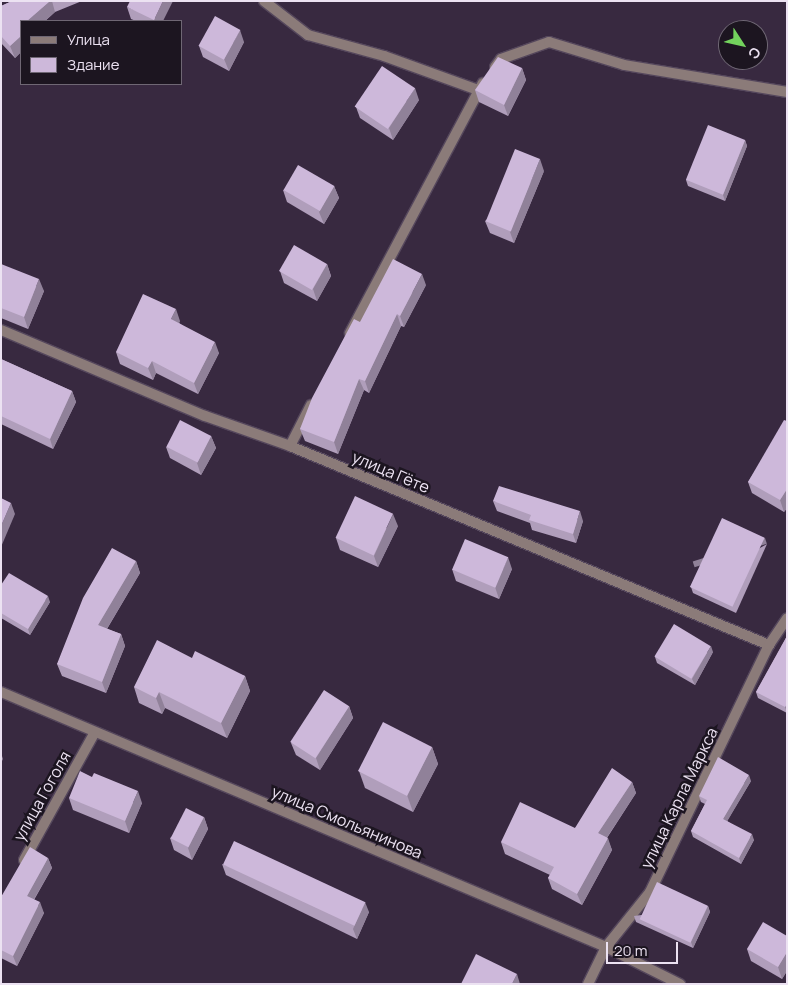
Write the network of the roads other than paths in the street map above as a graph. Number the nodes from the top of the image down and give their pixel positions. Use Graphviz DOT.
graph roads {
  1 [pos="264,1"];
  2 [pos="478,90"];
  3 [pos="787,92"];
  4 [pos="1,330"];
  5 [pos="345,342"];
  6 [pos="317,394"];
  7 [pos="290,446"];
  8 [pos="787,618"];
  9 [pos="769,645"];
  10 [pos="1,692"];
  11 [pos="95,732"];
  12 [pos="20,868"];
  13 [pos="606,946"];
  14 [pos="588,984"];
  15 [pos="680,984"];
  1 -- 2 [label="street"];
  2 -- 3 [label="street"];
  2 -- 5 [label="street"];
  4 -- 7 [label="street, улица Гёте"];
  6 -- 7 [label="street"];
  7 -- 9 [label="street, улица Гёте"];
  8 -- 9 [label="street, улица Карла Маркса"];
  9 -- 13 [label="street, улица Карла Маркса"];
  10 -- 11 [label="street, улица Смольянинова"];
  11 -- 12 [label="street, улица Гоголя"];
  11 -- 13 [label="street, улица Смольянинова"];
  13 -- 14 [label="street, улица Карла Маркса"];
  13 -- 15 [label="street, улица Смольянинова"];
}
